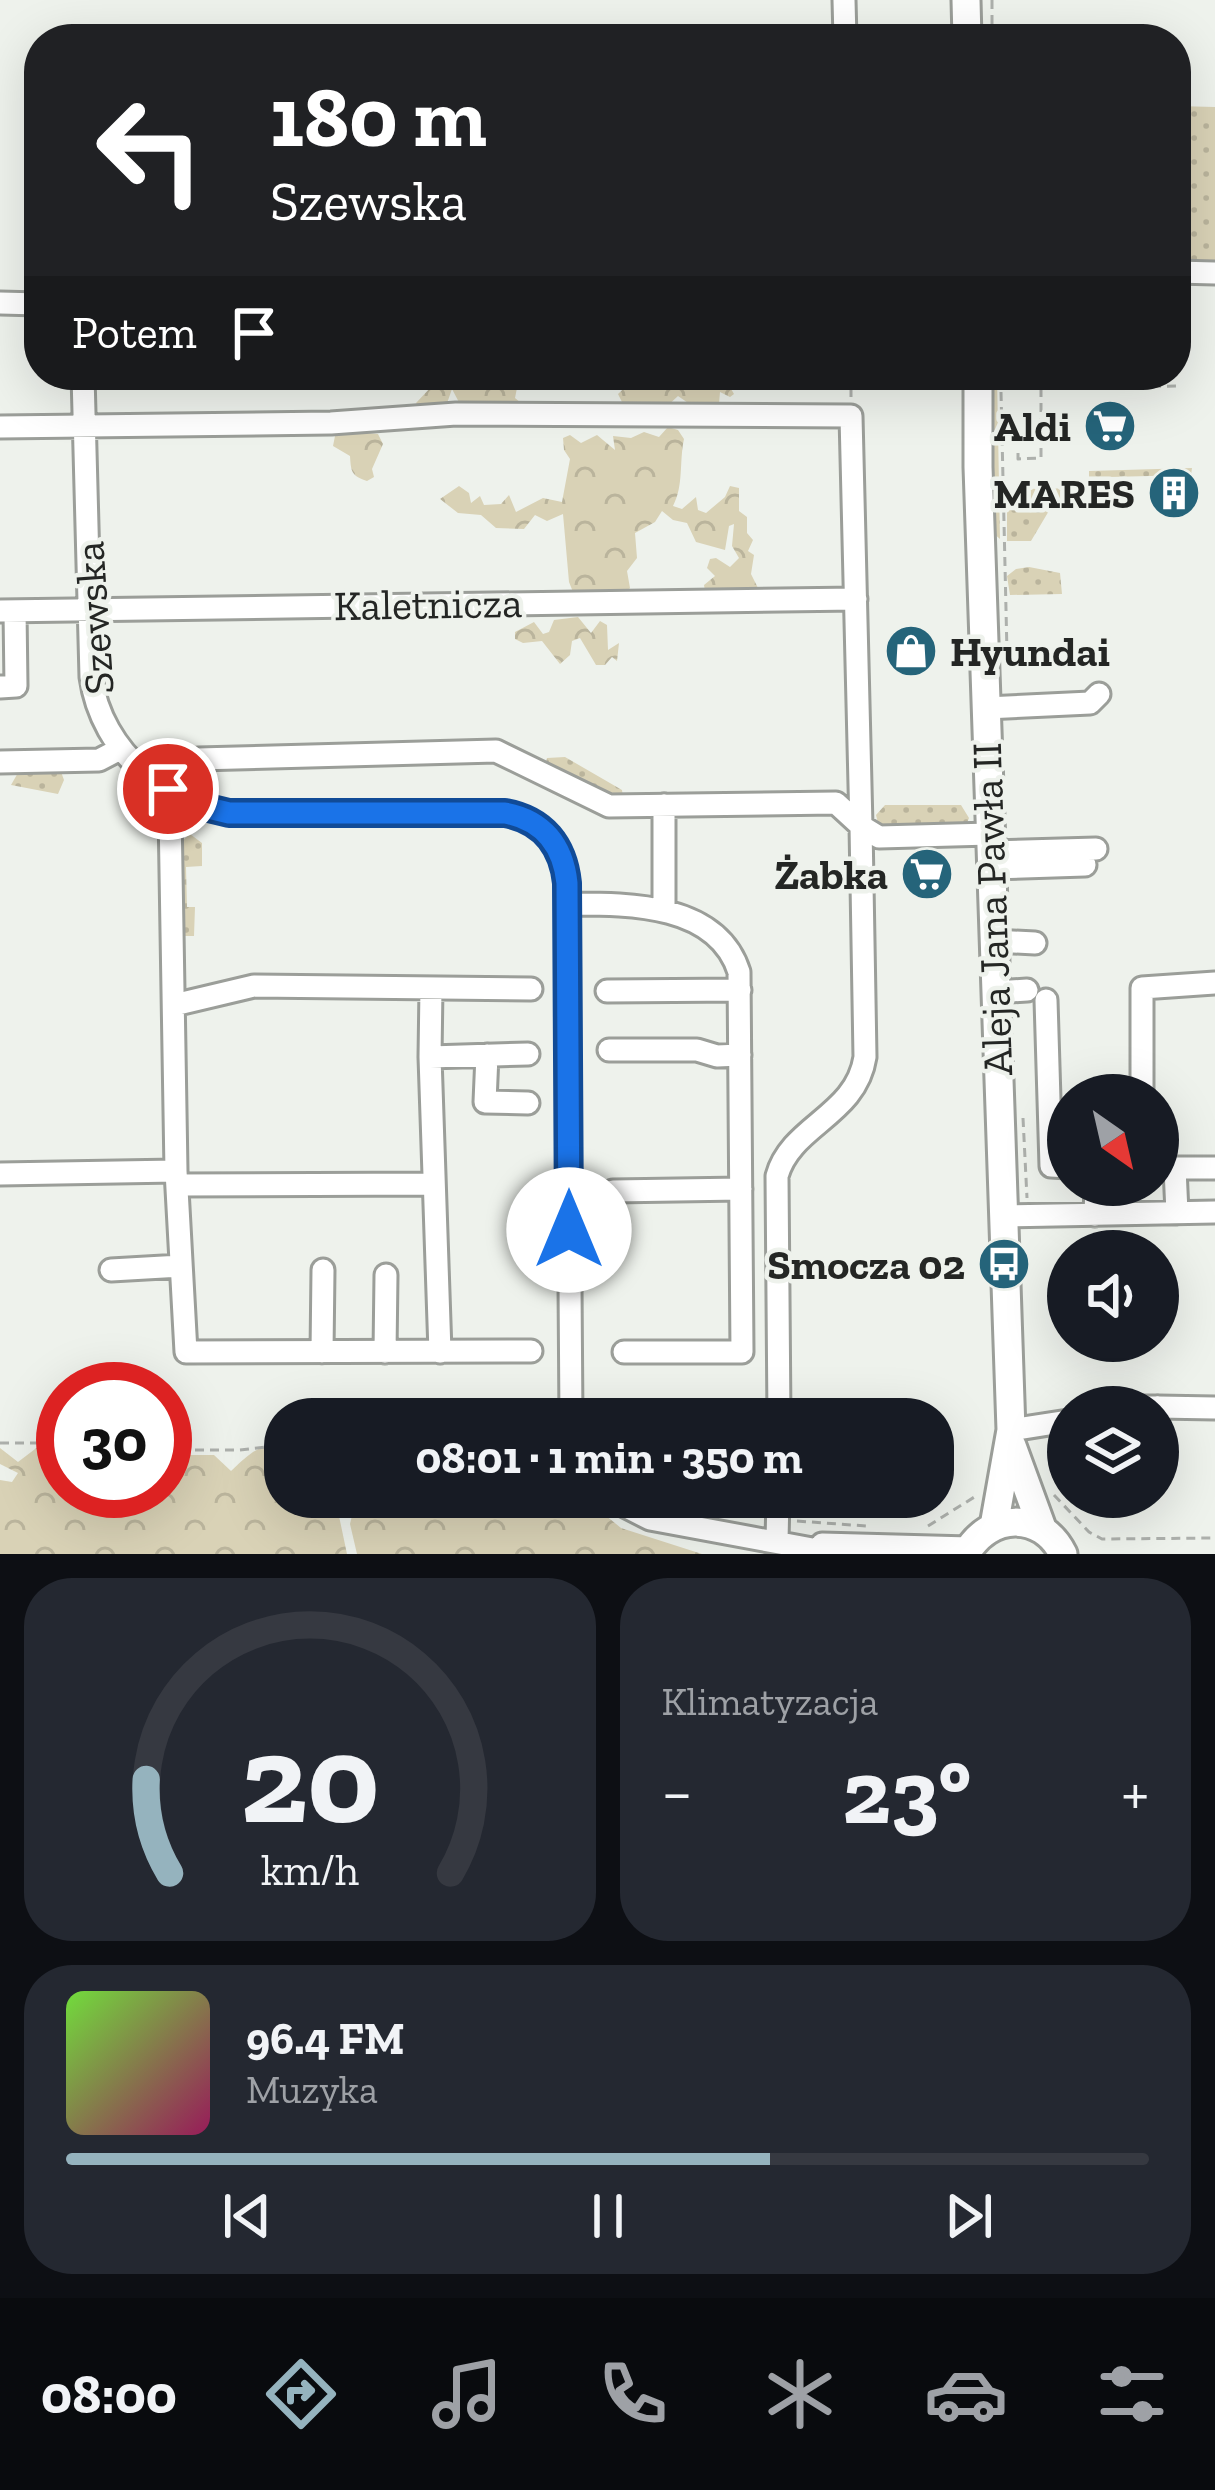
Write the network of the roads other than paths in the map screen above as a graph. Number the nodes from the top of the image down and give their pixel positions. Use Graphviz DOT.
graph roads {
  1 [pos="83,390"];
  2 [pos="974,390"];
  3 [pos="84,425"];
  4 [pos="0,427"];
  5 [pos="856,599"];
  6 [pos="89,610"];
  7 [pos="8,611"];
  8 [pos="0,687"];
  9 [pos="1100,694"];
  10 [pos="986,713"];
  11 [pos="1059,716"];
  12 [pos="120,749"];
  13 [pos="0,762"];
  14 [pos="177,795"];
  15 [pos="664,805"];
  16 [pos="861,826"];
  17 [pos="990,851"];
  18 [pos="1090,857"];
  19 [pos="567,904"];
  20 [pos="664,908"];
  21 [pos="993,941"];
  22 [pos="1034,943"];
  23 [pos="1215,983"];
  24 [pos="430,988"];
  25 [pos="531,989"];
  26 [pos="740,990"];
  27 [pos="607,991"];
  28 [pos="995,992"];
  29 [pos="174,1005"];
  30 [pos="609,1050"];
  31 [pos="529,1054"];
  32 [pos="487,1055"];
  33 [pos="740,1055"];
  34 [pos="430,1057"];
  35 [pos="1142,1074"];
  36 [pos="528,1102"];
  37 [pos="1047,1120"];
  38 [pos="1179,1168"];
  39 [pos="1215,1168"];
  40 [pos="0,1174"];
  41 [pos="177,1178"];
  42 [pos="434,1184"];
  43 [pos="741,1189"];
  44 [pos="614,1191"];
  45 [pos="1095,1206"];
  46 [pos="1175,1206"];
  47 [pos="1215,1212"];
  48 [pos="1177,1213"];
  49 [pos="1095,1215"];
  50 [pos="1002,1216"];
  51 [pos="181,1266"];
  52 [pos="111,1270"];
  53 [pos="323,1270"];
  54 [pos="386,1275"];
  55 [pos="531,1351"];
  56 [pos="322,1352"];
  57 [pos="385,1352"];
  58 [pos="440,1352"];
  59 [pos="625,1352"];
  60 [pos="571,1398"];
  61 [pos="778,1398"];
  62 [pos="1179,1407"];
  63 [pos="1215,1408"];
  64 [pos="1047,1427"];
  65 [pos="1011,1436"];
  66 [pos="1014,1493"];
  67 [pos="648,1518"];
  68 [pos="778,1518"];
  69 [pos="994,1526"];
  70 [pos="777,1541"];
  71 [pos="804,1545"];
  72 [pos="1059,1546"];
  73 [pos="968,1551"];
  74 [pos="838,1554"];
  1 -- 3 [label="street, Szewska"];
  2 -- 10 [label="main road, Aleja Jana Pawła II"];
  3 -- 4 [label="street"];
  3 -- 5 [label="street"];
  3 -- 6 [label="street, Szewska"];
  5 -- 6 [label="street, Kaletnicza"];
  5 -- 16 [label="street"];
  6 -- 7 [label="street, Kaletnicza"];
  6 -- 12 [label="street, Szewska"];
  7 -- 8 [label="street"];
  9 -- 10 [label="street"];
  10 -- 11 [label="street"];
  10 -- 17 [label="main road, Aleja Jana Pawła II"];
  12 -- 13 [label="street"];
  12 -- 14 [label="street, Szewska"];
  14 -- 15 [label="street"];
  14 -- 19 [label="street, Szewska"];
  14 -- 29 [label="street"];
  15 -- 16 [label="street"];
  15 -- 20 [label="street"];
  16 -- 17 [label="street"];
  16 -- 61 [label="street"];
  17 -- 18 [label="street"];
  17 -- 21 [label="main road, Aleja Jana Pawła II"];
  19 -- 20 [label="street"];
  19 -- 60 [label="street, Szewska"];
  20 -- 26 [label="street"];
  21 -- 22 [label="street"];
  21 -- 28 [label="main road, Aleja Jana Pawła II"];
  23 -- 35 [label="street"];
  24 -- 25 [label="street"];
  24 -- 29 [label="street"];
  24 -- 34 [label="street"];
  26 -- 27 [label="street"];
  26 -- 33 [label="street"];
  28 -- 37 [label="street"];
  28 -- 50 [label="main road, Aleja Jana Pawła II"];
  29 -- 41 [label="street"];
  30 -- 33 [label="street"];
  31 -- 32 [label="street"];
  32 -- 34 [label="street"];
  32 -- 36 [label="street"];
  33 -- 43 [label="street"];
  34 -- 42 [label="street"];
  38 -- 39 [label="street"];
  40 -- 41 [label="street"];
  41 -- 42 [label="street"];
  41 -- 51 [label="street"];
  42 -- 58 [label="street"];
  43 -- 44 [label="street"];
  43 -- 59 [label="street"];
  45 -- 49 [label="street"];
  46 -- 48 [label="street"];
  47 -- 48 [label="street"];
  48 -- 49 [label="street"];
  49 -- 50 [label="street"];
  50 -- 65 [label="main road, Aleja Jana Pawła II"];
  51 -- 52 [label="street"];
  51 -- 56 [label="street"];
  53 -- 56 [label="street"];
  54 -- 57 [label="street"];
  55 -- 58 [label="street"];
  56 -- 57 [label="street"];
  57 -- 58 [label="street"];
  62 -- 63 [label="street"];
  64 -- 65 [label="street"];
  65 -- 66 [label="main road, Aleja Jana Pawła II"];
  66 -- 69 [label="main road"];
  66 -- 72 [label="main road, Aleja Jana Pawła II"];
  67 -- 70 [label="street"];
  68 -- 70 [label="street"];
  69 -- 72 [label="main road"];
  69 -- 73 [label="main road"];
  70 -- 71 [label="street"];
  71 -- 73 [label="street"];
  71 -- 74 [label="street"];
}
